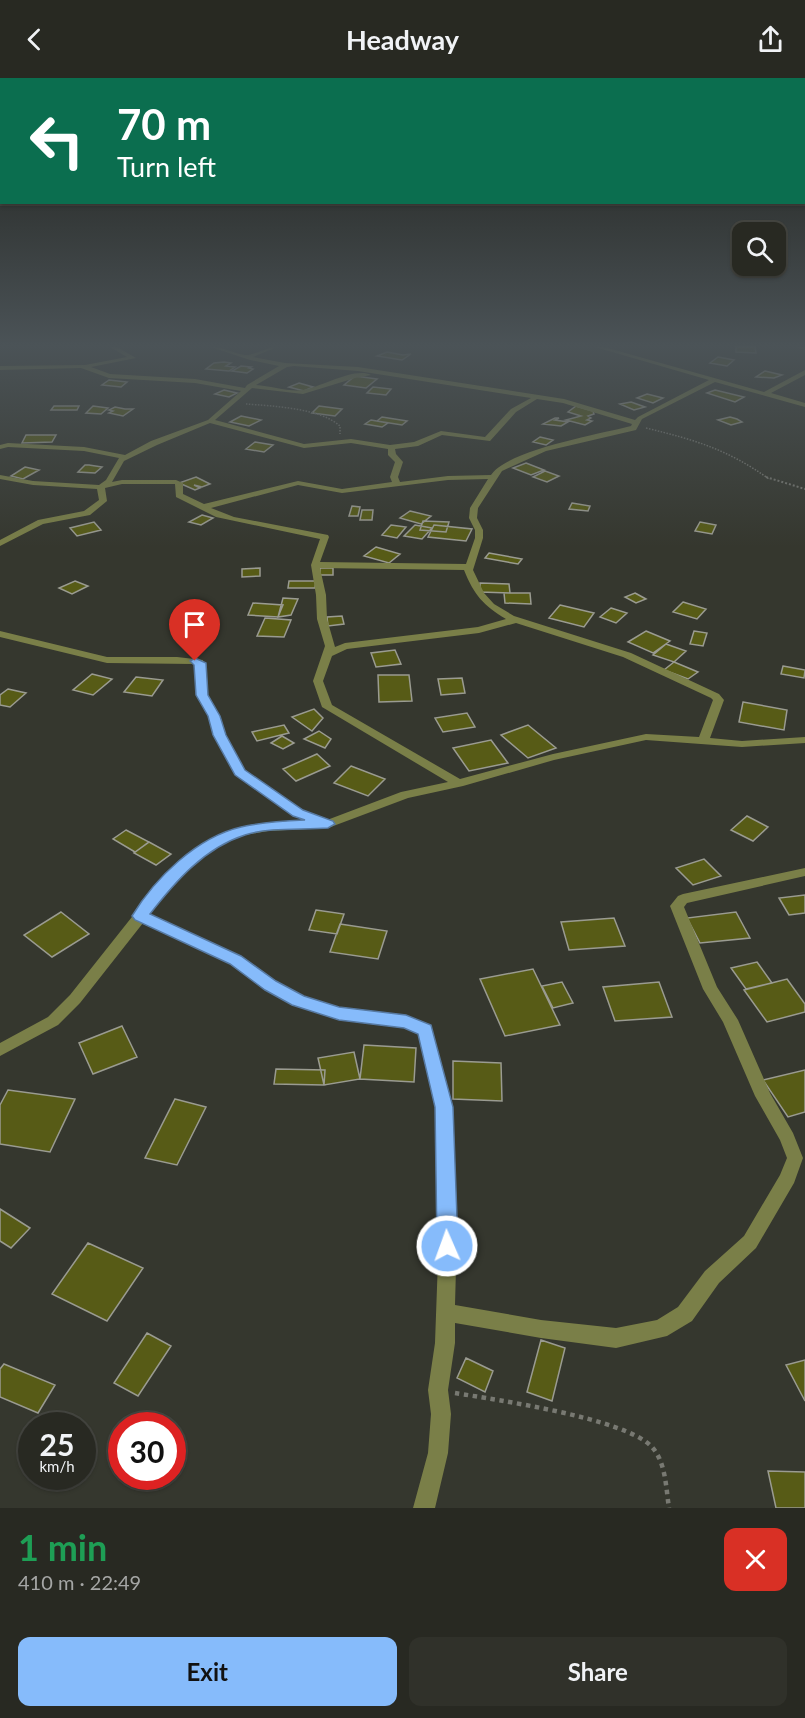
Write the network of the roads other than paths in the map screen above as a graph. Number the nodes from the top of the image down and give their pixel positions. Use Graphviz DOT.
graph roads {
  1 [pos="219,414"];
  2 [pos="509,414"];
  3 [pos="605,414"];
  4 [pos="649,414"];
  5 [pos="210,421"];
  6 [pos="636,424"];
  7 [pos="0,447"];
  8 [pos="390,447"];
  9 [pos="125,457"];
  10 [pos="0,477"];
  11 [pos="494,477"];
  12 [pos="397,485"];
  13 [pos="101,487"];
  14 [pos="204,507"];
  15 [pos="0,543"];
  16 [pos="315,565"];
  17 [pos="470,567"];
  18 [pos="514,620"];
  19 [pos="0,634"];
  20 [pos="328,654"];
  21 [pos="805,740"];
  22 [pos="703,741"];
  23 [pos="459,783"];
  24 [pos="328,824"];
  25 [pos="805,872"];
  26 [pos="140,916"];
  27 [pos="0,1050"];
  28 [pos="445,1312"];
  29 [pos="424,1508"];
  1 -- 5 [label="street"];
  2 -- 8 [label="street"];
  3 -- 6 [label="street"];
  4 -- 6 [label="street"];
  5 -- 8 [label="street"];
  5 -- 9 [label="street"];
  6 -- 11 [label="street"];
  7 -- 9 [label="street"];
  8 -- 12 [label="street"];
  9 -- 13 [label="street"];
  10 -- 13 [label="street"];
  11 -- 12 [label="street"];
  11 -- 17 [label="street"];
  12 -- 14 [label="street"];
  13 -- 14 [label="street"];
  13 -- 15 [label="street"];
  14 -- 16 [label="street"];
  16 -- 17 [label="street"];
  16 -- 20 [label="street"];
  17 -- 18 [label="street"];
  18 -- 20 [label="street"];
  18 -- 22 [label="street"];
  19 -- 24 [label="street"];
  20 -- 23 [label="street"];
  21 -- 22 [label="street"];
  22 -- 23 [label="street"];
  23 -- 24 [label="street"];
  24 -- 26 [label="street"];
  25 -- 28 [label="street"];
  26 -- 27 [label="street"];
  26 -- 28 [label="street"];
  28 -- 29 [label="street"];
}
